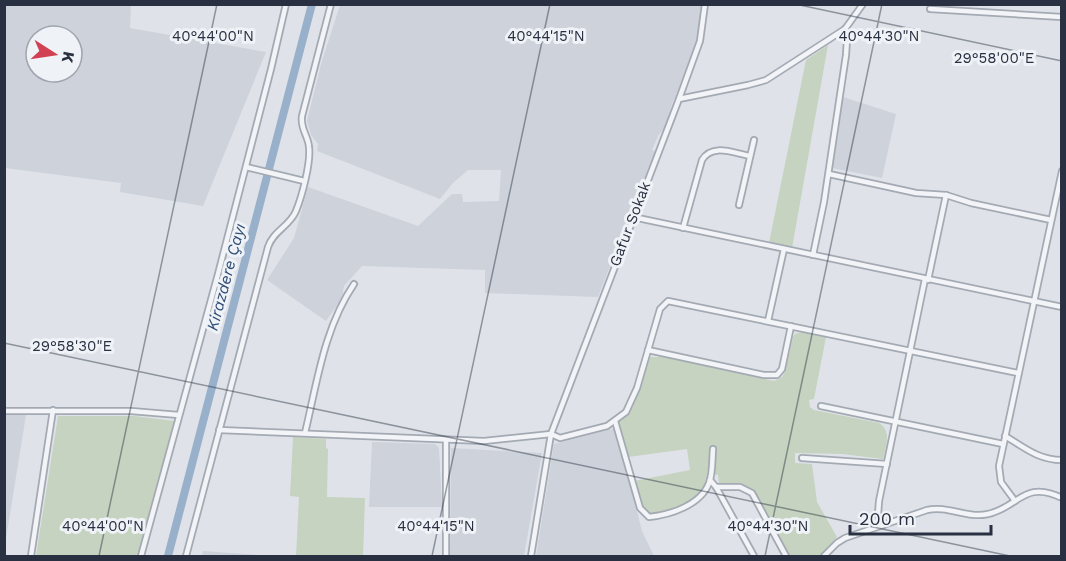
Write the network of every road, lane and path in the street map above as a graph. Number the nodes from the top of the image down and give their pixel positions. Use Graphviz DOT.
graph roads {
  1 [pos="286,4"];
  2 [pos="331,4"];
  3 [pos="705,4"];
  4 [pos="863,4"];
  5 [pos="930,9"];
  6 [pos="1062,17"];
  7 [pos="845,29"];
  8 [pos="679,99"];
  9 [pos="754,140"];
  10 [pos="750,156"];
  11 [pos="249,168"];
  12 [pos="829,174"];
  13 [pos="1061,174"];
  14 [pos="301,181"];
  15 [pos="946,195"];
  16 [pos="739,205"];
  17 [pos="633,217"];
  18 [pos="1051,220"];
  19 [pos="683,228"];
  20 [pos="784,249"];
  21 [pos="813,255"];
  22 [pos="926,279"];
  23 [pos="354,284"];
  24 [pos="1034,301"];
  25 [pos="1062,307"];
  26 [pos="768,321"];
  27 [pos="791,326"];
  28 [pos="648,350"];
  29 [pos="910,351"];
  30 [pos="1018,373"];
  31 [pos="821,406"];
  32 [pos="53,410"];
  33 [pos="4,411"];
  34 [pos="179,415"];
  35 [pos="615,421"];
  36 [pos="895,422"];
  37 [pos="219,430"];
  38 [pos="304,433"];
  39 [pos="551,434"];
  40 [pos="1005,436"];
  41 [pos="446,440"];
  42 [pos="1003,444"];
  43 [pos="713,449"];
  44 [pos="802,458"];
  45 [pos="1062,460"];
  46 [pos="886,464"];
  47 [pos="710,480"];
  48 [pos="716,487"];
  49 [pos="1062,498"];
  50 [pos="1014,501"];
  51 [pos="884,525"];
  52 [pos="31,556"];
  53 [pos="141,556"];
  54 [pos="186,556"];
  55 [pos="446,556"];
  56 [pos="531,556"];
  57 [pos="754,556"];
  58 [pos="786,556"];
  59 [pos="824,556"];
  1 -- 11 [label="street"];
  2 -- 14 [label="street"];
  3 -- 8 [label="street, Gafur Sokak"];
  4 -- 7 [label="street"];
  5 -- 6 [label="street"];
  7 -- 8 [label="street"];
  7 -- 12 [label="street"];
  8 -- 17 [label="street, Gafur Sokak"];
  9 -- 10 [label="street"];
  10 -- 16 [label="street"];
  10 -- 19 [label="street"];
  11 -- 14 [label="street"];
  11 -- 34 [label="street"];
  12 -- 15 [label="street"];
  12 -- 21 [label="street"];
  13 -- 18 [label="street"];
  14 -- 37 [label="street"];
  15 -- 18 [label="street"];
  15 -- 22 [label="street"];
  17 -- 19 [label="street"];
  17 -- 39 [label="street, Gafur Sokak"];
  18 -- 24 [label="street"];
  19 -- 20 [label="street"];
  20 -- 21 [label="street"];
  20 -- 26 [label="street"];
  21 -- 22 [label="street"];
  22 -- 24 [label="street"];
  22 -- 29 [label="street"];
  23 -- 38 [label="street"];
  24 -- 25 [label="street"];
  24 -- 30 [label="street"];
  26 -- 27 [label="street"];
  26 -- 28 [label="street"];
  27 -- 28 [label="street"];
  27 -- 29 [label="street"];
  28 -- 35 [label="street"];
  29 -- 30 [label="street"];
  29 -- 36 [label="street"];
  30 -- 40 [label="street"];
  31 -- 36 [label="street"];
  32 -- 33 [label="street"];
  32 -- 34 [label="street"];
  32 -- 52 [label="street"];
  34 -- 53 [label="street"];
  35 -- 39 [label="street"];
  35 -- 47 [label="street"];
  36 -- 42 [label="street"];
  36 -- 46 [label="street"];
  37 -- 38 [label="street"];
  37 -- 54 [label="street"];
  38 -- 41 [label="street"];
  39 -- 41 [label="street"];
  39 -- 56 [label="street, Gafur Sokak"];
  40 -- 42 [label="street"];
  40 -- 45 [label="street"];
  41 -- 55 [label="street"];
  42 -- 50 [label="street"];
  43 -- 47 [label="street"];
  44 -- 46 [label="street"];
  46 -- 51 [label="street"];
  47 -- 48 [label="street"];
  48 -- 57 [label="street"];
  48 -- 58 [label="street"];
  49 -- 50 [label="street"];
  50 -- 51 [label="street"];
  51 -- 59 [label="street"];
}
